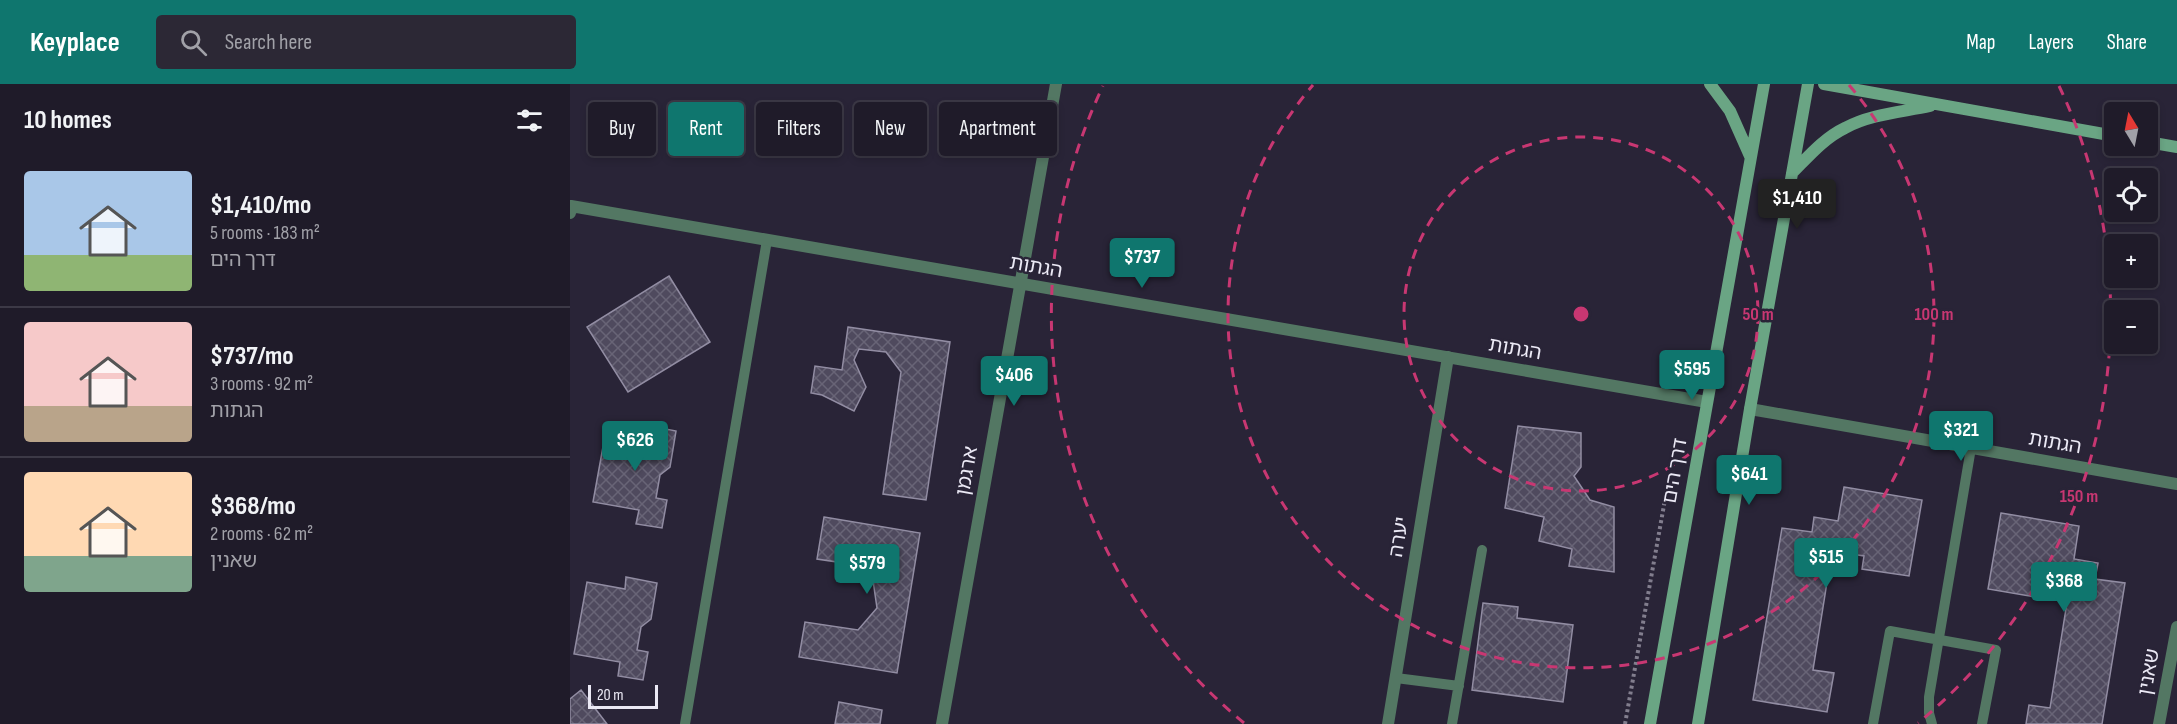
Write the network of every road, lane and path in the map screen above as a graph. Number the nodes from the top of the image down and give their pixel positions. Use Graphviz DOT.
graph roads {
  1 [pos="1056,84"];
  2 [pos="1710,84"];
  3 [pos="1764,84"];
  4 [pos="1808,84"];
  5 [pos="1824,84"];
  6 [pos="1939,105"];
  7 [pos="2104,134"];
  8 [pos="2158,144"];
  9 [pos="2177,147"];
  10 [pos="1750,158"];
  11 [pos="1792,173"];
  12 [pos="571,210"];
  13 [pos="767,240"];
  14 [pos="1021,284"];
  15 [pos="1448,357"];
  16 [pos="1707,402"];
  17 [pos="1750,409"];
  18 [pos="1971,448"];
  19 [pos="1669,477"];
  20 [pos="2177,484"];
  21 [pos="1482,550"];
  22 [pos="2177,627"];
  23 [pos="1939,640"];
  24 [pos="1396,678"];
  25 [pos="1459,686"];
  26 [pos="686,724"];
  27 [pos="942,724"];
  28 [pos="1388,724"];
  29 [pos="1452,724"];
  30 [pos="1625,724"];
  31 [pos="1650,724"];
  32 [pos="1698,724"];
  33 [pos="1873,724"];
  34 [pos="1932,724"];
  35 [pos="1982,724"];
  36 [pos="2159,724"];
  1 -- 14 [label="street, ארגמן"];
  2 -- 10 [label="street"];
  3 -- 10 [label="street, דרך הים"];
  4 -- 11 [label="street"];
  5 -- 6 [label="street"];
  6 -- 7 [label="street"];
  6 -- 11 [label="street"];
  8 -- 9 [label="street"];
  10 -- 16 [label="street, דרך הים"];
  11 -- 17 [label="street"];
  12 -- 13 [label="street, הגתות"];
  13 -- 14 [label="street, הגתות"];
  13 -- 26 [label="lane"];
  14 -- 15 [label="street, הגתות"];
  14 -- 27 [label="street, ארגמן"];
  15 -- 16 [label="street, הגתות"];
  15 -- 24 [label="street, יערה"];
  16 -- 31 [label="street, דרך הים"];
  17 -- 18 [label="street, הגתות"];
  17 -- 32 [label="street"];
  18 -- 20 [label="street, הגתות"];
  18 -- 23 [label="lane"];
  19 -- 30 [label="path"];
  21 -- 25 [label="lane"];
  22 -- 36 [label="street, שאנין"];
  23 -- 33 [label="lane"];
  23 -- 34 [label="lane"];
  23 -- 35 [label="lane"];
  24 -- 25 [label="lane"];
  24 -- 28 [label="street, יערה"];
  25 -- 29 [label="lane"];
}
